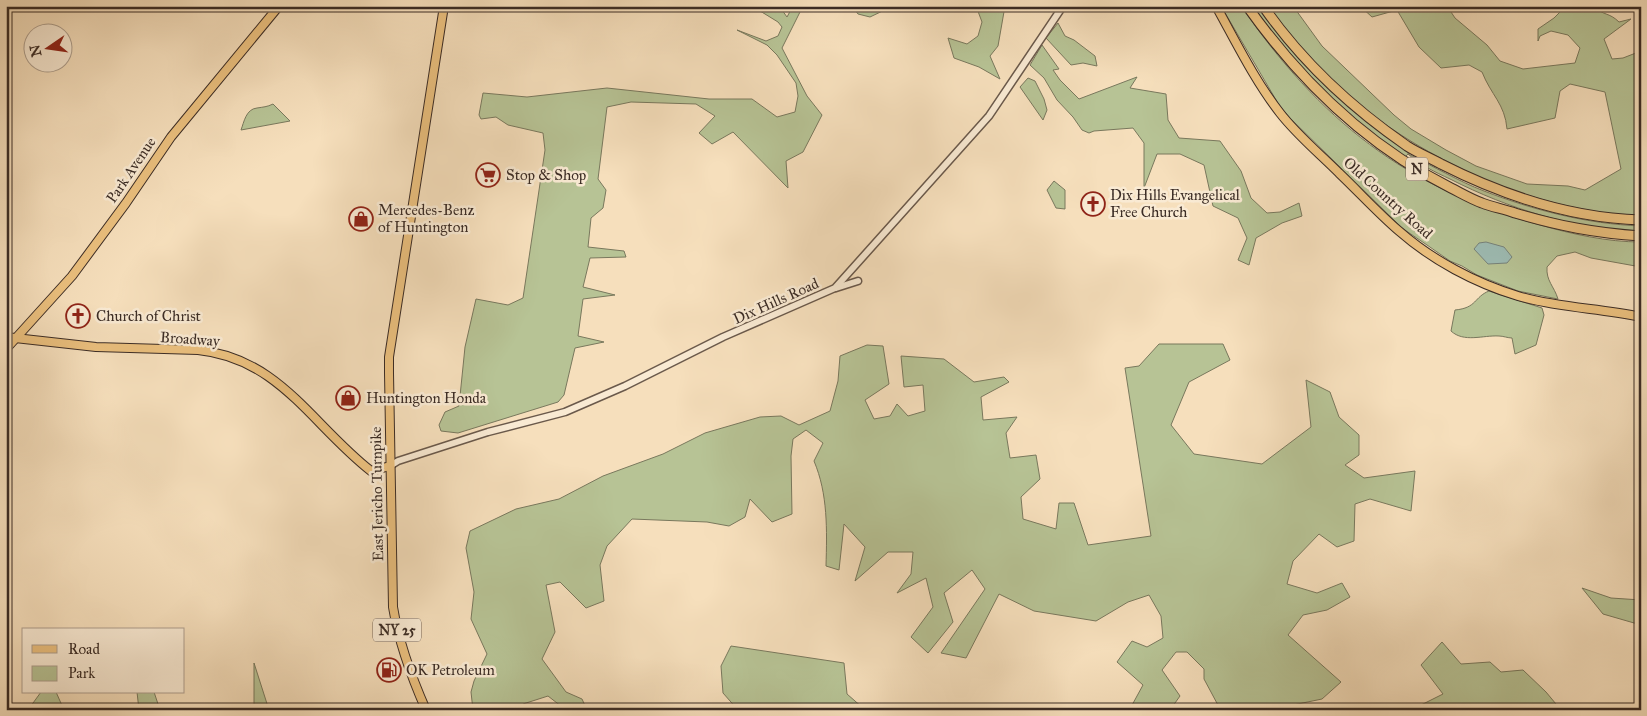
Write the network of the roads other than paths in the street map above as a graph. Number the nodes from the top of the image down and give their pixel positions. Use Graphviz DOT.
graph roads {
  1 [pos="279,6"];
  2 [pos="444,6"];
  3 [pos="1063,6"];
  4 [pos="1216,6"];
  5 [pos="1247,6"];
  6 [pos="1264,6"];
  7 [pos="1641,220"];
  8 [pos="1641,236"];
  9 [pos="858,281"];
  10 [pos="835,288"];
  11 [pos="1641,317"];
  12 [pos="6,338"];
  13 [pos="16,339"];
  14 [pos="6,349"];
  15 [pos="390,466"];
  16 [pos="426,710"];
  1 -- 13 [label="main road, Park Avenue"];
  2 -- 15 [label="main road, East Jericho Turnpike / NY 25"];
  3 -- 10 [label="street, Dix Hills Road"];
  4 -- 11 [label="main road, Old Country Road"];
  5 -- 8 [label="highway, N"];
  6 -- 7 [label="highway, N"];
  9 -- 10 [label="street"];
  10 -- 15 [label="street, Dix Hills Road"];
  12 -- 13 [label="main road, Broadway"];
  13 -- 14 [label="main road, Park Avenue"];
  13 -- 15 [label="main road, Broadway"];
  15 -- 16 [label="main road, East Jericho Turnpike / NY 25"];
}
